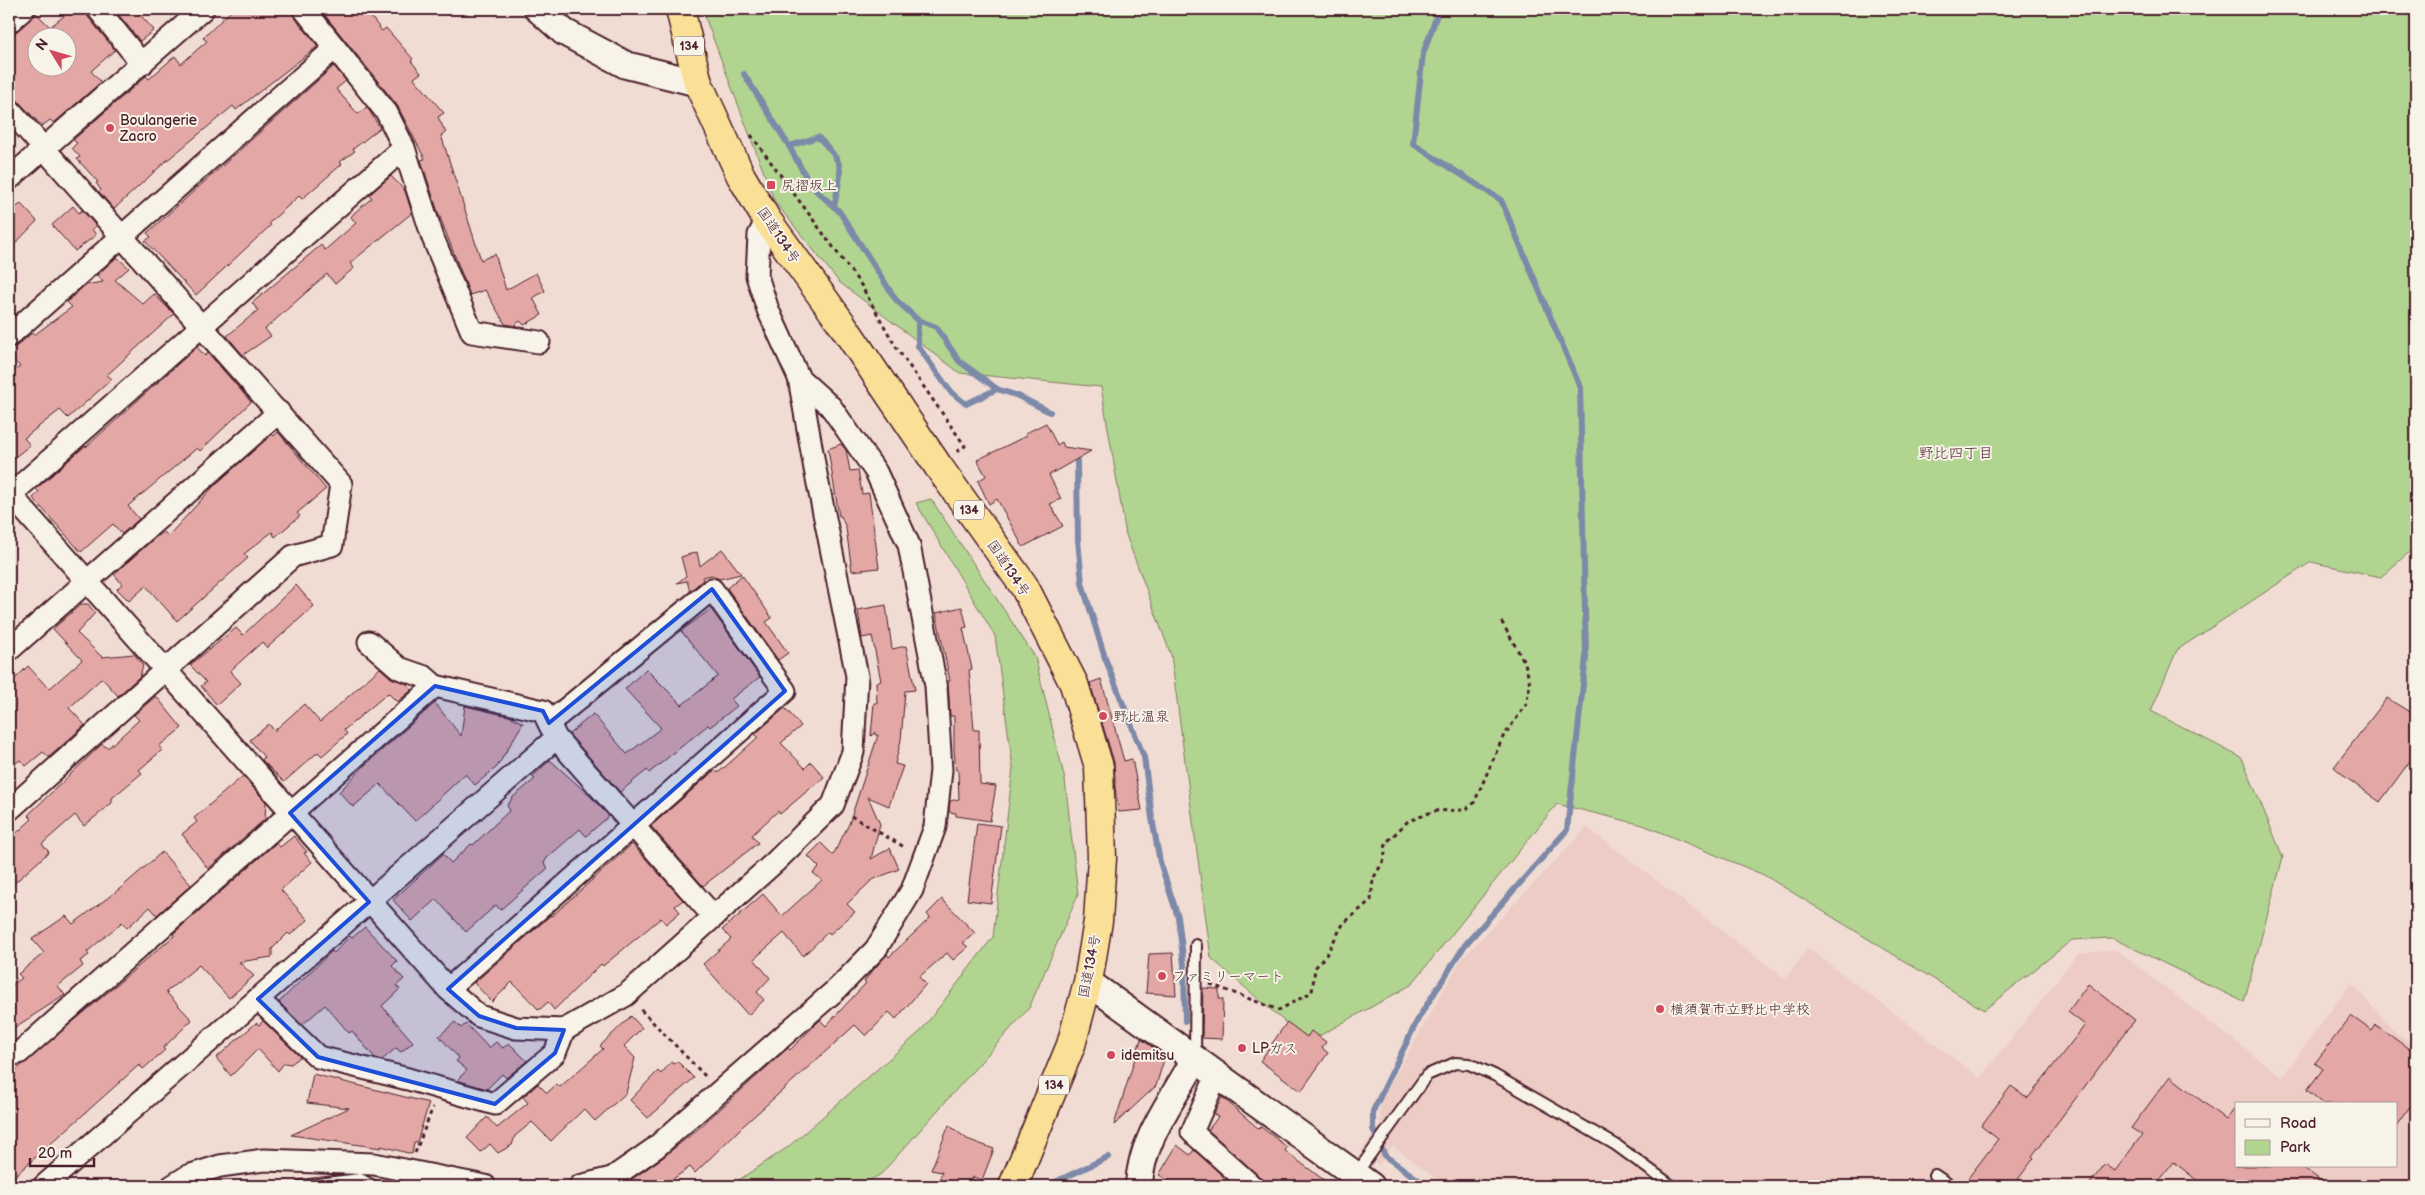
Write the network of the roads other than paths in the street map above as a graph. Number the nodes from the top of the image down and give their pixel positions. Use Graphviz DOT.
graph roads {
  1 [pos="24,9"];
  2 [pos="98,9"];
  3 [pos="203,9"];
  4 [pos="304,9"];
  5 [pos="538,9"];
  6 [pos="680,9"];
  7 [pos="9,22"];
  8 [pos="336,48"];
  9 [pos="142,64"];
  10 [pos="698,83"];
  11 [pos="9,109"];
  12 [pos="404,148"];
  13 [pos="44,149"];
  14 [pos="9,179"];
  15 [pos="767,220"];
  16 [pos="122,237"];
  17 [pos="202,326"];
  18 [pos="9,336"];
  19 [pos="539,342"];
  20 [pos="799,378"];
  21 [pos="279,412"];
  22 [pos="9,495"];
  23 [pos="87,581"];
  24 [pos="369,642"];
  25 [pos="9,650"];
  26 [pos="166,671"];
  27 [pos="435,686"];
  28 [pos="552,731"];
  29 [pos="9,810"];
  30 [pos="290,814"];
  31 [pos="633,824"];
  32 [pos="369,902"];
  33 [pos="714,917"];
  34 [pos="1196,945"];
  35 [pos="1088,982"];
  36 [pos="448,989"];
  37 [pos="258,999"];
  38 [pos="564,1030"];
  39 [pos="9,1055"];
  40 [pos="1195,1059"];
  41 [pos="1217,1075"];
  42 [pos="1935,1175"];
  43 [pos="1363,1180"];
  44 [pos="44,1186"];
  45 [pos="172,1186"];
  46 [pos="301,1186"];
  47 [pos="373,1186"];
  48 [pos="485,1186"];
  49 [pos="580,1186"];
  50 [pos="1013,1186"];
  51 [pos="1139,1186"];
  52 [pos="1252,1186"];
  53 [pos="1672,1186"];
  54 [pos="1951,1186"];
  1 -- 7 [label="street"];
  2 -- 9 [label="street"];
  3 -- 9 [label="street"];
  4 -- 8 [label="street"];
  5 -- 10 [label="street"];
  6 -- 10 [label="highway, 国道134号 / 134"];
  8 -- 12 [label="street"];
  8 -- 16 [label="street"];
  9 -- 13 [label="street"];
  10 -- 15 [label="highway, 国道134号 / 134"];
  11 -- 13 [label="street"];
  12 -- 17 [label="street"];
  12 -- 19 [label="street"];
  13 -- 14 [label="street"];
  13 -- 16 [label="street"];
  15 -- 20 [label="street"];
  15 -- 35 [label="highway, 国道134号 / 134"];
  16 -- 17 [label="street"];
  16 -- 18 [label="street"];
  17 -- 21 [label="street"];
  17 -- 22 [label="street"];
  20 -- 33 [label="street"];
  20 -- 49 [label="street"];
  21 -- 23 [label="street"];
  21 -- 26 [label="street"];
  22 -- 23 [label="street"];
  23 -- 25 [label="street"];
  23 -- 26 [label="street"];
  24 -- 27 [label="street"];
  26 -- 29 [label="street"];
  26 -- 30 [label="street"];
  27 -- 28 [label="street"];
  27 -- 30 [label="street"];
  28 -- 31 [label="street"];
  28 -- 31 [label="street"];
  28 -- 32 [label="street"];
  30 -- 32 [label="street"];
  30 -- 39 [label="street"];
  31 -- 33 [label="street"];
  31 -- 36 [label="street"];
  32 -- 36 [label="street"];
  32 -- 37 [label="street"];
  33 -- 38 [label="street"];
  34 -- 40 [label="lane"];
  35 -- 40 [label="street"];
  35 -- 50 [label="highway, 国道134号 / 134"];
  36 -- 38 [label="street"];
  37 -- 38 [label="street"];
  37 -- 44 [label="street"];
  40 -- 41 [label="street"];
  40 -- 51 [label="street"];
  41 -- 43 [label="street"];
  41 -- 52 [label="street"];
  42 -- 54 [label="lane"];
  43 -- 53 [label="lane"];
  45 -- 48 [label="street"];
  46 -- 47 [label="lane"];
}
